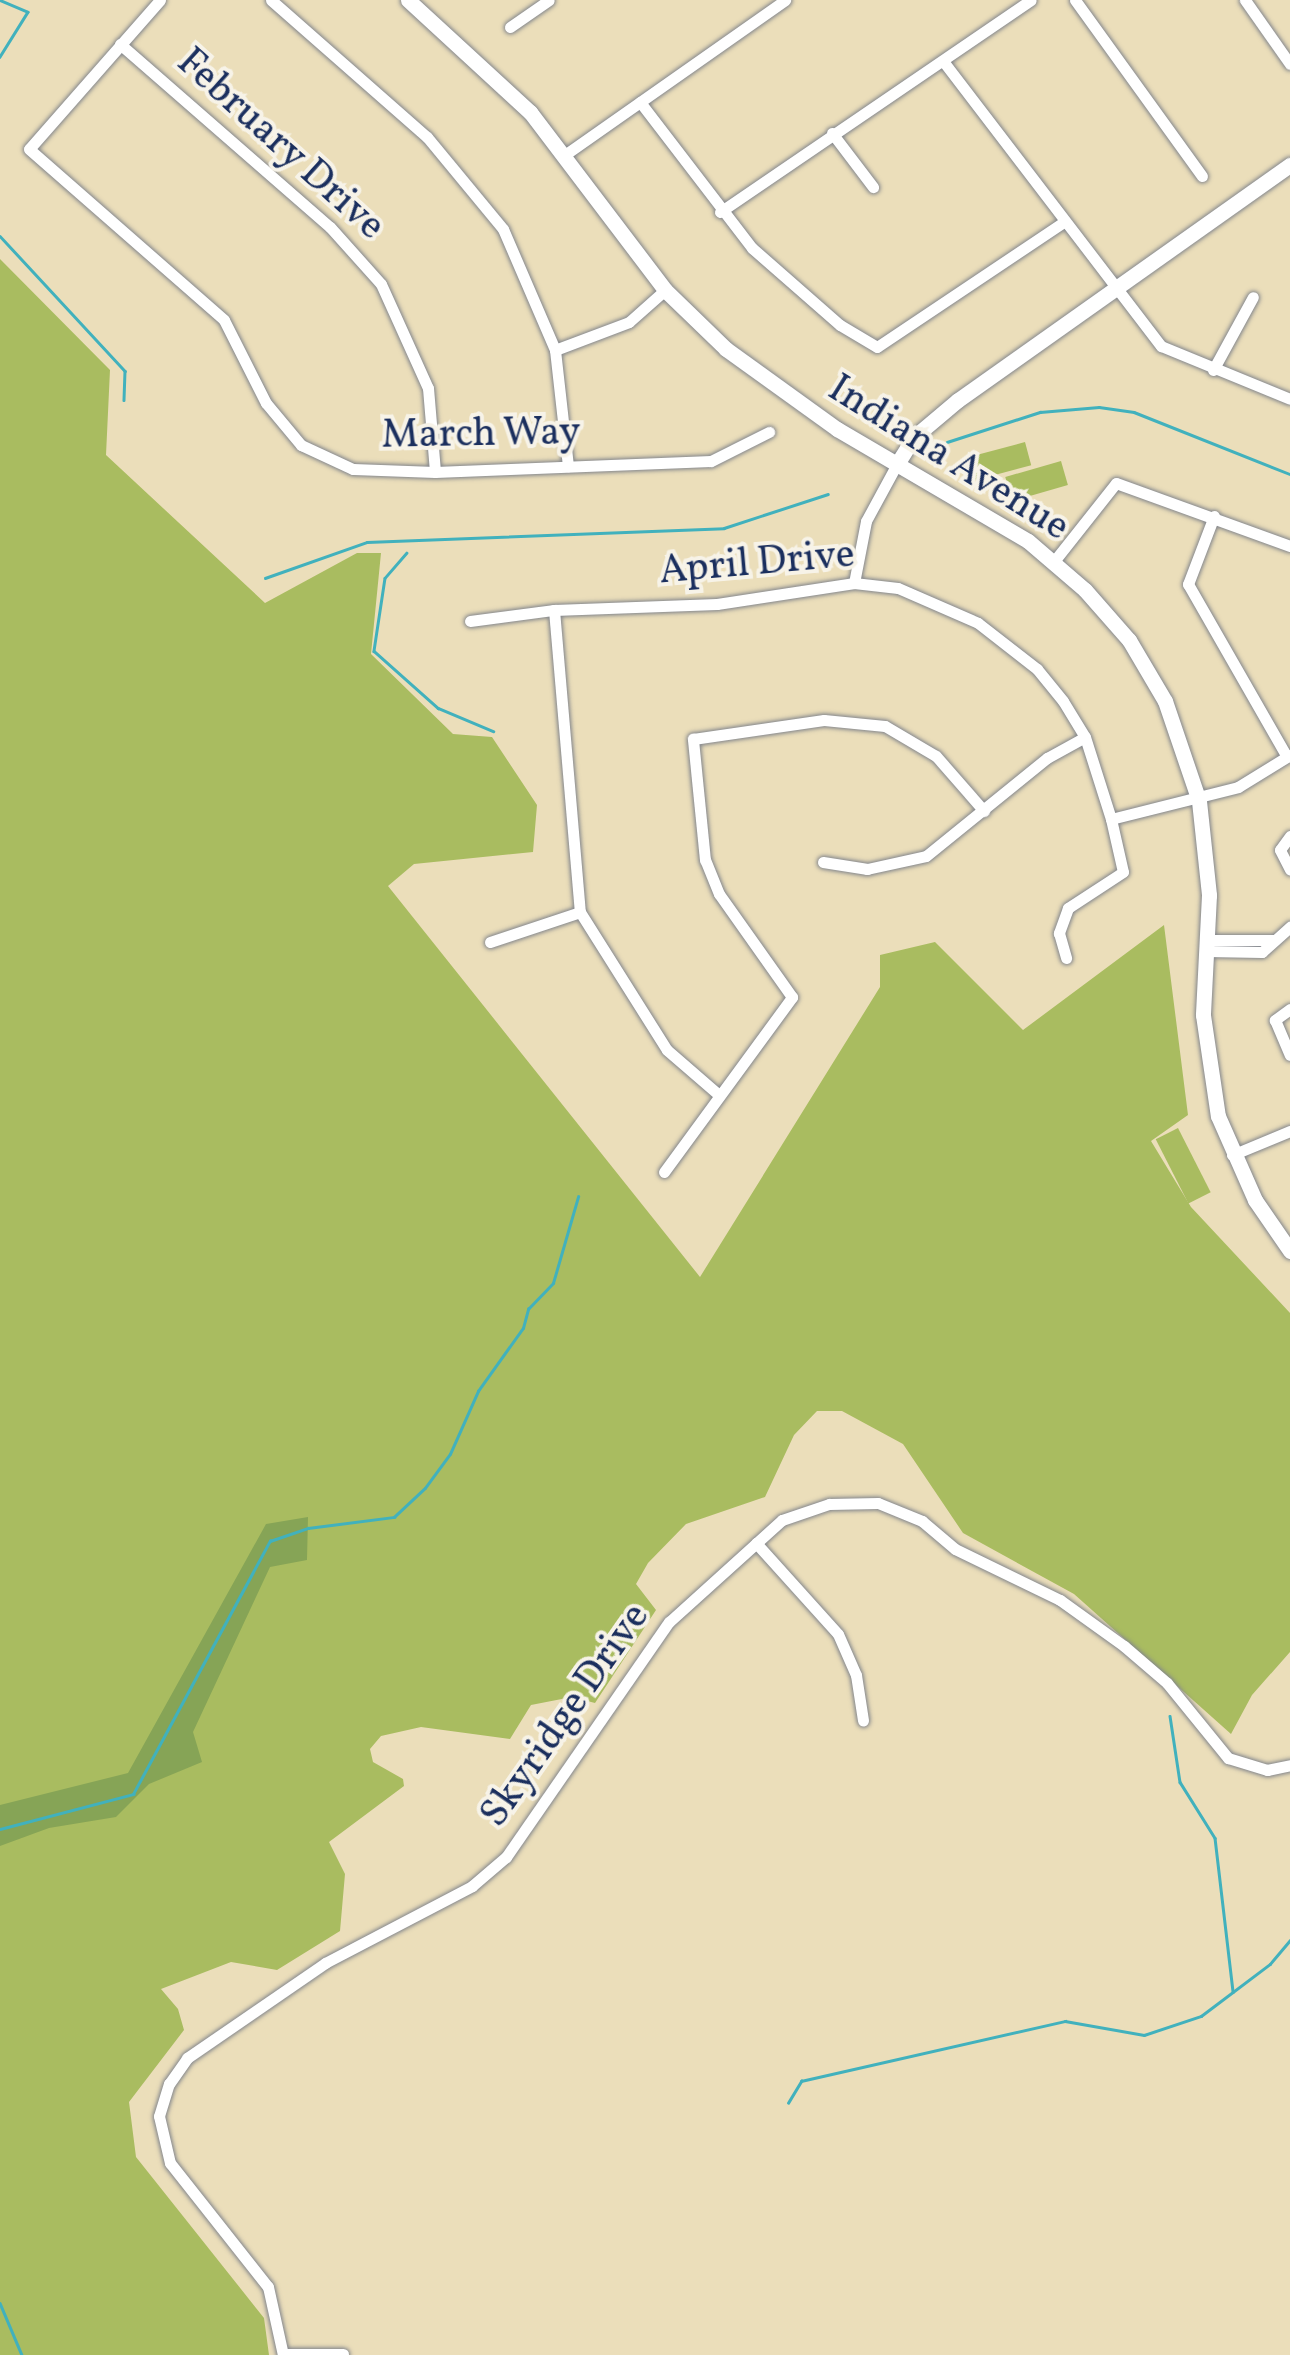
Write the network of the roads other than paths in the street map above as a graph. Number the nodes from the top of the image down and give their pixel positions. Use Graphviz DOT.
graph roads {
  1 [pos="160,0"];
  2 [pos="270,0"];
  3 [pos="408,0"];
  4 [pos="549,0"];
  5 [pos="785,0"];
  6 [pos="1031,0"];
  7 [pos="1074,0"];
  8 [pos="1246,0"];
  9 [pos="510,27"];
  10 [pos="120,44"];
  11 [pos="943,61"];
  12 [pos="1290,64"];
  13 [pos="640,102"];
  14 [pos="832,133"];
  15 [pos="566,154"];
  16 [pos="1290,165"];
  17 [pos="1202,176"];
  18 [pos="873,187"];
  19 [pos="720,212"];
  20 [pos="1065,221"];
  21 [pos="665,290"];
  22 [pos="1114,290"];
  23 [pos="1252,297"];
  24 [pos="555,350"];
  25 [pos="1213,370"];
  26 [pos="1290,400"];
  27 [pos="768,432"];
  28 [pos="897,464"];
  29 [pos="568,466"];
  30 [pos="435,472"];
  31 [pos="1214,516"];
  32 [pos="1290,546"];
  33 [pos="1055,560"];
  34 [pos="854,583"];
  35 [pos="554,610"];
  36 [pos="470,621"];
  37 [pos="1085,736"];
  38 [pos="1288,756"];
  39 [pos="1199,800"];
  40 [pos="984,812"];
  41 [pos="1112,819"];
  42 [pos="1290,836"];
  43 [pos="823,862"];
  44 [pos="1290,870"];
  45 [pos="580,912"];
  46 [pos="1290,928"];
  47 [pos="490,942"];
  48 [pos="1206,945"];
  49 [pos="1066,958"];
  50 [pos="1290,1009"];
  51 [pos="1290,1055"];
  52 [pos="719,1096"];
  53 [pos="1290,1132"];
  54 [pos="1232,1155"];
  55 [pos="664,1172"];
  56 [pos="1290,1250"];
  57 [pos="756,1543"];
  58 [pos="863,1720"];
  59 [pos="1290,1765"];
  60 [pos="343,2354"];
  61 [pos="283,2355"];
  1 -- 10 [label="street"];
  2 -- 24 [label="street"];
  3 -- 15 [label="street, Indiana Avenue"];
  4 -- 9 [label="street"];
  5 -- 13 [label="street"];
  6 -- 11 [label="street"];
  7 -- 17 [label="street"];
  8 -- 12 [label="street"];
  10 -- 30 [label="street, February Drive"];
  10 -- 30 [label="street, March Way"];
  11 -- 14 [label="street"];
  11 -- 20 [label="street"];
  13 -- 15 [label="street"];
  13 -- 19 [label="street"];
  14 -- 18 [label="street"];
  14 -- 19 [label="street"];
  15 -- 21 [label="street, Indiana Avenue"];
  16 -- 22 [label="street"];
  19 -- 20 [label="street"];
  20 -- 22 [label="street"];
  21 -- 24 [label="street"];
  21 -- 28 [label="street, Indiana Avenue"];
  22 -- 25 [label="street"];
  22 -- 28 [label="street"];
  23 -- 25 [label="street"];
  24 -- 29 [label="street"];
  25 -- 26 [label="street"];
  27 -- 29 [label="street, March Way"];
  28 -- 33 [label="street, Indiana Avenue"];
  28 -- 34 [label="street"];
  29 -- 30 [label="street, March Way"];
  31 -- 32 [label="street"];
  31 -- 33 [label="street"];
  31 -- 38 [label="street"];
  33 -- 39 [label="street, Indiana Avenue"];
  34 -- 35 [label="street, April Drive"];
  34 -- 37 [label="street, April Drive"];
  35 -- 36 [label="street, April Drive"];
  35 -- 45 [label="street"];
  37 -- 40 [label="street"];
  37 -- 41 [label="street, April Drive"];
  38 -- 39 [label="street"];
  39 -- 41 [label="street"];
  39 -- 48 [label="street, Indiana Avenue"];
  40 -- 43 [label="street"];
  40 -- 52 [label="street"];
  41 -- 49 [label="street, April Drive"];
  42 -- 44 [label="street"];
  45 -- 47 [label="street"];
  45 -- 52 [label="street"];
  46 -- 48 [label="street"];
  48 -- 54 [label="street, Indiana Avenue"];
  50 -- 51 [label="street"];
  52 -- 55 [label="street"];
  53 -- 54 [label="street"];
  54 -- 56 [label="street, Indiana Avenue"];
  57 -- 58 [label="street"];
  57 -- 59 [label="street, Skyridge Drive"];
  57 -- 61 [label="street, Skyridge Drive"];
  60 -- 61 [label="street"];
}
